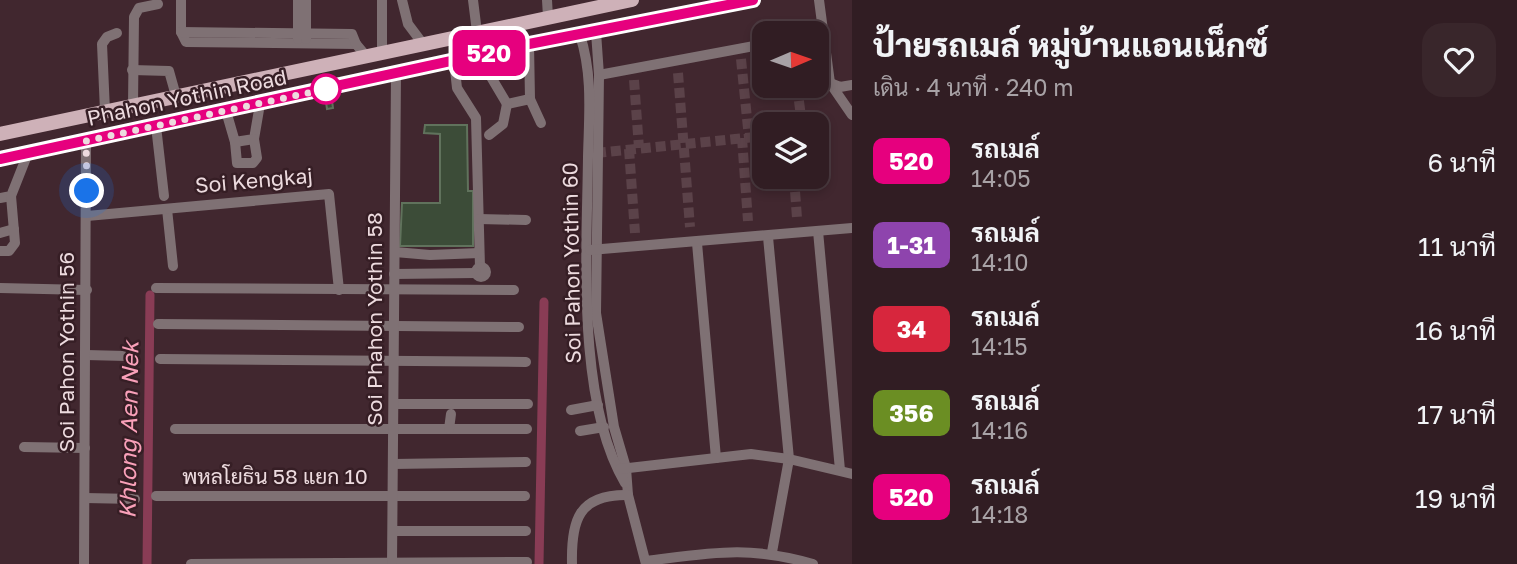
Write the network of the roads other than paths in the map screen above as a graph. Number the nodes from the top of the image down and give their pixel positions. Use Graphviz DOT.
graph roads {
  1 [pos="181,0"];
  2 [pos="298,0"];
  3 [pos="306,0"];
  4 [pos="382,0"];
  5 [pos="402,0"];
  6 [pos="473,0"];
  7 [pos="547,0"];
  8 [pos="753,0"];
  9 [pos="819,0"];
  10 [pos="626,1"];
  11 [pos="158,4"];
  12 [pos="548,17"];
  13 [pos="820,21"];
  14 [pos="181,32"];
  15 [pos="302,32"];
  16 [pos="477,32"];
  17 [pos="596,32"];
  18 [pos="117,33"];
  19 [pos="580,35"];
  20 [pos="356,44"];
  21 [pos="423,44"];
  22 [pos="529,44"];
  23 [pos="302,45"];
  24 [pos="752,46"];
  25 [pos="382,52"];
  26 [pos="478,55"];
  27 [pos="366,56"];
  28 [pos="454,61"];
  29 [pos="132,70"];
  30 [pos="396,74"];
  31 [pos="599,75"];
  32 [pos="830,83"];
  33 [pos="852,85"];
  34 [pos="176,96"];
  35 [pos="530,99"];
  36 [pos="260,104"];
  37 [pos="507,104"];
  38 [pos="133,105"];
  39 [pos="105,111"];
  40 [pos="226,111"];
  41 [pos="852,115"];
  42 [pos="541,123"];
  43 [pos="156,126"];
  44 [pos="0,134"];
  45 [pos="114,135"];
  46 [pos="489,135"];
  47 [pos="254,139"];
  48 [pos="86,141"];
  49 [pos="235,142"];
  50 [pos="28,153"];
  51 [pos="0,159"];
  52 [pos="164,196"];
  53 [pos="6,197"];
  54 [pos="167,208"];
  55 [pos="87,216"];
  56 [pos="479,219"];
  57 [pos="526,219"];
  58 [pos="852,228"];
  59 [pos="14,229"];
  60 [pos="591,230"];
  61 [pos="818,231"];
  62 [pos="0,233"];
  63 [pos="768,237"];
  64 [pos="697,243"];
  65 [pos="591,250"];
  66 [pos="0,251"];
  67 [pos="395,252"];
  68 [pos="479,253"];
  69 [pos="173,266"];
  70 [pos="394,274"];
  71 [pos="0,288"];
  72 [pos="156,288"];
  73 [pos="87,290"];
  74 [pos="339,290"];
  75 [pos="394,290"];
  76 [pos="514,290"];
  77 [pos="158,324"];
  78 [pos="394,327"];
  79 [pos="519,327"];
  80 [pos="86,355"];
  81 [pos="126,356"];
  82 [pos="160,359"];
  83 [pos="394,361"];
  84 [pos="526,362"];
  85 [pos="394,404"];
  86 [pos="528,404"];
  87 [pos="598,405"];
  88 [pos="571,410"];
  89 [pos="452,414"];
  90 [pos="604,427"];
  91 [pos="175,429"];
  92 [pos="393,429"];
  93 [pos="449,429"];
  94 [pos="527,429"];
  95 [pos="580,430"];
  96 [pos="24,447"];
  97 [pos="85,447"];
  98 [pos="716,458"];
  99 [pos="789,459"];
  100 [pos="526,462"];
  101 [pos="393,464"];
  102 [pos="622,469"];
  103 [pos="840,470"];
  104 [pos="852,474"];
  105 [pos="627,490"];
  106 [pos="156,496"];
  107 [pos="393,496"];
  108 [pos="525,496"];
  109 [pos="85,498"];
  110 [pos="135,499"];
  111 [pos="393,531"];
  112 [pos="526,531"];
  113 [pos="772,552"];
  114 [pos="527,562"];
  115 [pos="646,563"];
  116 [pos="84,564"];
  117 [pos="191,564"];
  118 [pos="392,564"];
  119 [pos="572,564"];
  120 [pos="809,564"];
  1 -- 14 [label="street"];
  2 -- 15 [label="street"];
  3 -- 15 [label="street"];
  4 -- 25 [label="street"];
  5 -- 21 [label="street"];
  6 -- 16 [label="street"];
  7 -- 12 [label="street"];
  8 -- 17 [label="main road, Phahon Yothin Road"];
  9 -- 13 [label="street"];
  10 -- 12 [label="main road, Phahon Yothin Road"];
  11 -- 29 [label="street"];
  12 -- 16 [label="main road, Phahon Yothin Road"];
  14 -- 15 [label="street"];
  14 -- 23 [label="street"];
  15 -- 20 [label="street"];
  15 -- 23 [label="street"];
  16 -- 21 [label="main road, Phahon Yothin Road"];
  17 -- 19 [label="main road, Phahon Yothin Road"];
  17 -- 31 [label="street, Soi Pahon Yothin 60"];
  18 -- 39 [label="street"];
  19 -- 22 [label="main road, Phahon Yothin Road"];
  19 -- 60 [label="street, Soi Pahon Yothin 60"];
  20 -- 23 [label="street"];
  20 -- 27 [label="street"];
  21 -- 25 [label="main road, Phahon Yothin Road"];
  22 -- 26 [label="main road, Phahon Yothin Road"];
  22 -- 35 [label="street"];
  24 -- 31 [label="street"];
  25 -- 27 [label="main road, Phahon Yothin Road"];
  26 -- 28 [label="main road, Phahon Yothin Road"];
  26 -- 37 [label="street"];
  27 -- 34 [label="main road, Phahon Yothin Road"];
  28 -- 30 [label="main road, Phahon Yothin Road"];
  28 -- 56 [label="street"];
  29 -- 34 [label="street"];
  29 -- 38 [label="street"];
  30 -- 36 [label="main road, Phahon Yothin Road"];
  30 -- 67 [label="street, Soi Phahon Yothin 58"];
  31 -- 60 [label="street, Soi Pahon Yothin 60"];
  32 -- 33 [label="street"];
  32 -- 41 [label="street"];
  34 -- 38 [label="main road, Phahon Yothin Road"];
  35 -- 37 [label="street"];
  35 -- 42 [label="street"];
  36 -- 40 [label="main road, Phahon Yothin Road"];
  36 -- 47 [label="street"];
  37 -- 46 [label="street"];
  38 -- 39 [label="main road, Phahon Yothin Road"];
  39 -- 44 [label="main road, Phahon Yothin Road"];
  39 -- 45 [label="main road"];
  40 -- 43 [label="main road, Phahon Yothin Road"];
  40 -- 49 [label="street"];
  43 -- 45 [label="main road, Phahon Yothin Road"];
  43 -- 52 [label="street"];
  45 -- 48 [label="main road, Phahon Yothin Road"];
  47 -- 49 [label="street"];
  47 -- 49 [label="street"];
  48 -- 50 [label="main road, Phahon Yothin Road"];
  48 -- 55 [label="street, Soi Pahon Yothin 56"];
  50 -- 51 [label="main road, Phahon Yothin Road"];
  50 -- 53 [label="street"];
  53 -- 59 [label="street"];
  54 -- 55 [label="street, Soi Kengkaj"];
  54 -- 69 [label="street"];
  54 -- 74 [label="street, Soi Kengkaj"];
  55 -- 73 [label="street, Soi Pahon Yothin 56"];
  56 -- 57 [label="street"];
  56 -- 68 [label="street"];
  58 -- 61 [label="street"];
  59 -- 62 [label="street"];
  59 -- 66 [label="street"];
  60 -- 65 [label="street, Soi Pahon Yothin 60"];
  61 -- 63 [label="street"];
  61 -- 103 [label="street"];
  63 -- 64 [label="street"];
  63 -- 99 [label="street"];
  64 -- 65 [label="street"];
  64 -- 98 [label="street"];
  65 -- 87 [label="street, Soi Pahon Yothin 60"];
  65 -- 102 [label="street, Soi Pahon Yothin 60"];
  67 -- 68 [label="street"];
  67 -- 70 [label="street, Soi Phahon Yothin 58"];
  68 -- 70 [label="street"];
  70 -- 75 [label="street, Soi Phahon Yothin 58"];
  71 -- 73 [label="street"];
  72 -- 74 [label="street"];
  73 -- 80 [label="street, Soi Pahon Yothin 56"];
  74 -- 75 [label="street"];
  75 -- 76 [label="street"];
  75 -- 78 [label="street, Soi Phahon Yothin 58"];
  77 -- 78 [label="street"];
  78 -- 79 [label="street"];
  78 -- 83 [label="street, Soi Phahon Yothin 58"];
  80 -- 81 [label="street"];
  80 -- 97 [label="street, Soi Pahon Yothin 56"];
  82 -- 83 [label="street"];
  83 -- 84 [label="street"];
  83 -- 85 [label="street, Soi Phahon Yothin 58"];
  85 -- 86 [label="street"];
  85 -- 92 [label="street, Soi Phahon Yothin 58"];
  87 -- 88 [label="street"];
  87 -- 90 [label="street, Soi Pahon Yothin 60"];
  89 -- 93 [label="street"];
  90 -- 95 [label="street"];
  90 -- 102 [label="street, Soi Pahon Yothin 60"];
  91 -- 92 [label="street"];
  92 -- 93 [label="street"];
  92 -- 101 [label="street, Soi Phahon Yothin 58"];
  93 -- 94 [label="street"];
  96 -- 97 [label="street"];
  97 -- 109 [label="street, Soi Pahon Yothin 56"];
  98 -- 99 [label="street"];
  98 -- 102 [label="street"];
  99 -- 103 [label="street"];
  99 -- 113 [label="street"];
  100 -- 101 [label="street"];
  101 -- 107 [label="street, Soi Phahon Yothin 58"];
  102 -- 105 [label="street, Soi Pahon Yothin 60"];
  103 -- 104 [label="street"];
  105 -- 115 [label="street, Soi Pahon Yothin 60"];
  105 -- 119 [label="street"];
  106 -- 107 [label="street, พหลโยธิน 58 แยก 10"];
  107 -- 108 [label="street, พหลโยธิน 58 แยก 10"];
  107 -- 111 [label="street, Soi Phahon Yothin 58"];
  109 -- 110 [label="street"];
  109 -- 116 [label="street, Soi Pahon Yothin 56"];
  111 -- 112 [label="street"];
  111 -- 118 [label="street, Soi Phahon Yothin 58"];
  113 -- 115 [label="street"];
  113 -- 120 [label="street"];
  114 -- 118 [label="street"];
  117 -- 118 [label="street"];
}
